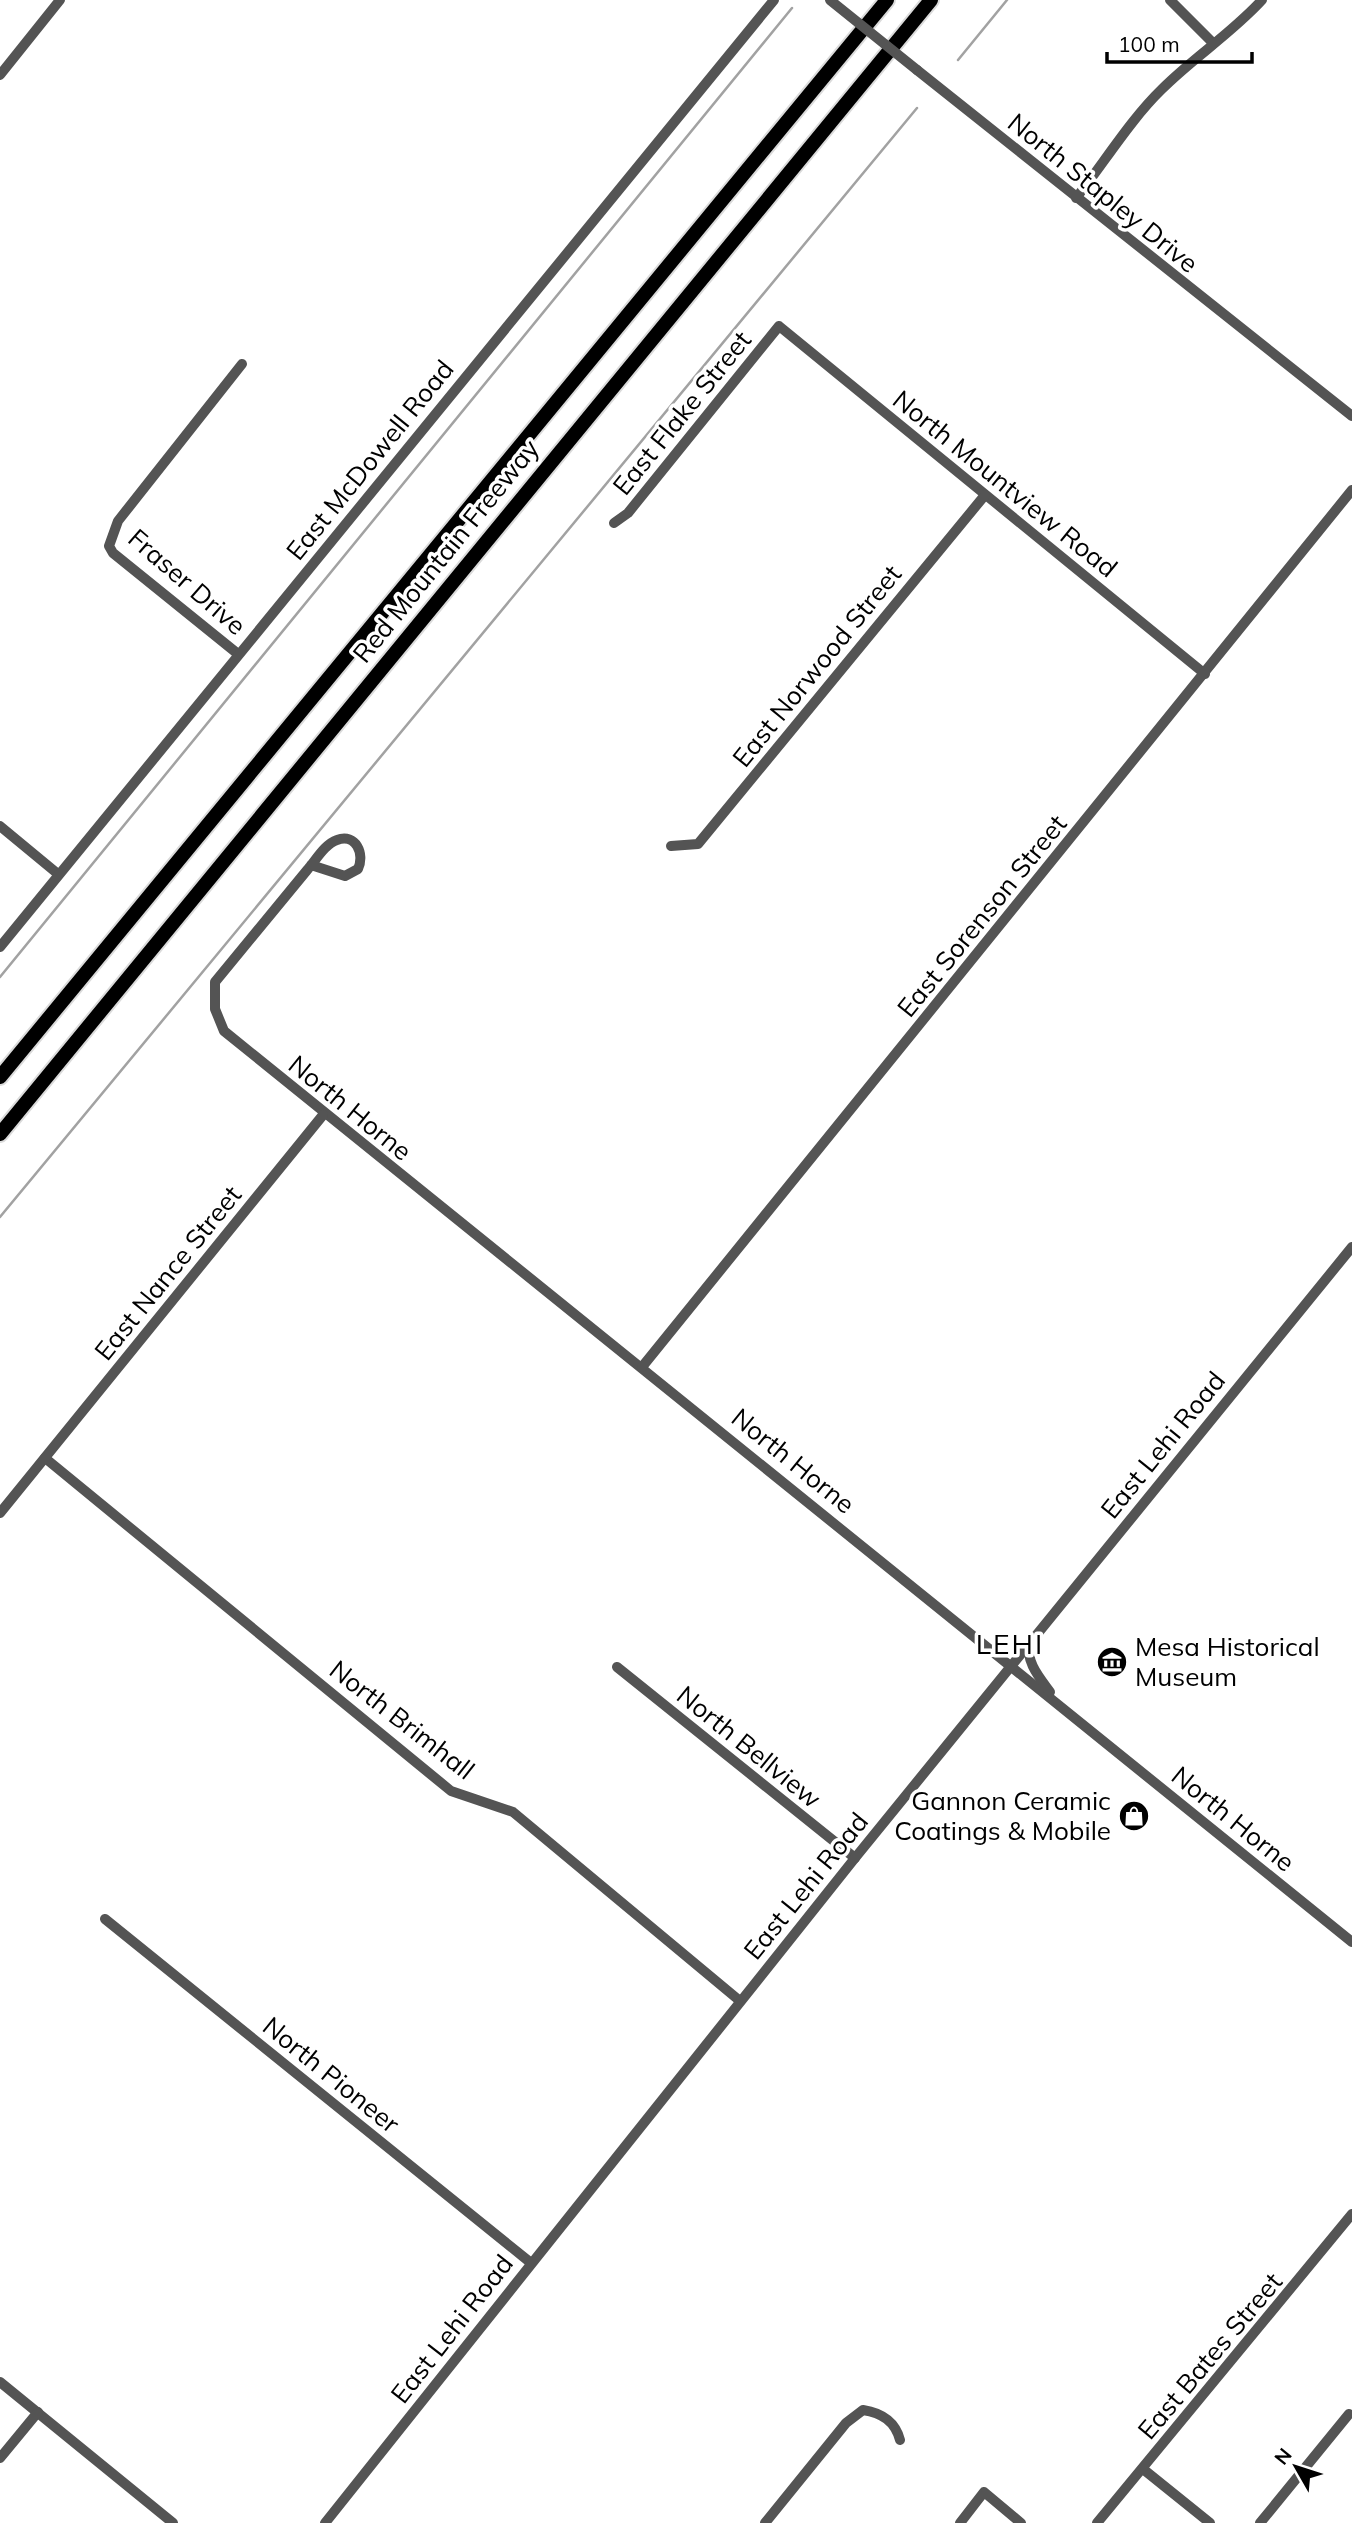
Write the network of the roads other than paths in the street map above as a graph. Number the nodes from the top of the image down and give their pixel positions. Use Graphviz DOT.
graph roads {
  1 [pos="60,0"];
  2 [pos="774,0"];
  3 [pos="830,0"];
  4 [pos="887,0"];
  5 [pos="931,0"];
  6 [pos="1170,0"];
  7 [pos="1262,0"];
  8 [pos="1213,43"];
  9 [pos="0,75"];
  10 [pos="1076,198"];
  11 [pos="779,326"];
  12 [pos="242,364"];
  13 [pos="1352,416"];
  14 [pos="1352,491"];
  15 [pos="985,495"];
  16 [pos="614,523"];
  17 [pos="239,654"];
  18 [pos="1205,674"];
  19 [pos="0,826"];
  20 [pos="671,846"];
  21 [pos="311,865"];
  22 [pos="58,874"];
  23 [pos="0,947"];
  24 [pos="0,1077"];
  25 [pos="323,1115"];
  26 [pos="0,1134"];
  27 [pos="1352,1248"];
  28 [pos="642,1367"];
  29 [pos="45,1458"];
  30 [pos="0,1513"];
  31 [pos="1031,1640"];
  32 [pos="1011,1665"];
  33 [pos="617,1667"];
  34 [pos="1069,1712"];
  35 [pos="855,1858"];
  36 [pos="105,1919"];
  37 [pos="1352,1942"];
  38 [pos="740,2001"];
  39 [pos="1352,2214"];
  40 [pos="531,2263"];
  41 [pos="0,2382"];
  42 [pos="38,2413"];
  43 [pos="1349,2414"];
  44 [pos="900,2440"];
  45 [pos="0,2458"];
  46 [pos="1143,2469"];
  47 [pos="962,2521"];
  48 [pos="173,2523"];
  49 [pos="325,2523"];
  50 [pos="765,2523"];
  51 [pos="1021,2523"];
  52 [pos="1097,2523"];
  53 [pos="1210,2523"];
  54 [pos="1260,2523"];
  1 -- 9 [label="street"];
  2 -- 17 [label="street, East McDowell Road"];
  3 -- 10 [label="street, North Stapley Drive, bridge"];
  4 -- 24 [label="highway, Red Mountain Freeway"];
  5 -- 26 [label="highway, Red Mountain Freeway"];
  6 -- 8 [label="street"];
  7 -- 8 [label="street"];
  8 -- 10 [label="street"];
  10 -- 13 [label="street, North Stapley Drive"];
  11 -- 15 [label="street, North Mountview Road"];
  11 -- 16 [label="street, East Flake Street"];
  12 -- 17 [label="street, Fraser Drive"];
  14 -- 18 [label="street, East Sorenson Street"];
  15 -- 18 [label="street, North Mountview Road"];
  15 -- 20 [label="street, East Norwood Street"];
  17 -- 22 [label="street, East McDowell Road"];
  18 -- 28 [label="street, East Sorenson Street"];
  19 -- 22 [label="street"];
  21 -- 21 [label="street"];
  21 -- 25 [label="street, North Horne"];
  22 -- 23 [label="street, East McDowell Road"];
  25 -- 28 [label="street, North Horne"];
  25 -- 29 [label="street, East Nance Street"];
  27 -- 31 [label="street, East Lehi Road"];
  28 -- 32 [label="street, North Horne"];
  29 -- 30 [label="street, East Nance Street"];
  29 -- 38 [label="street, North Brimhall"];
  31 -- 32 [label="street, East Lehi Road"];
  31 -- 34 [label="street"];
  32 -- 34 [label="street, North Horne"];
  32 -- 35 [label="street, East Lehi Road"];
  33 -- 35 [label="street, North Bellview"];
  34 -- 37 [label="street, North Horne"];
  35 -- 38 [label="street, East Lehi Road"];
  36 -- 40 [label="street, North Pioneer"];
  38 -- 40 [label="street, East Lehi Road"];
  39 -- 46 [label="street, East Bates Street"];
  40 -- 49 [label="street, East Lehi Road"];
  41 -- 42 [label="street"];
  42 -- 45 [label="street"];
  42 -- 48 [label="street"];
  43 -- 54 [label="street"];
  44 -- 50 [label="street"];
  46 -- 52 [label="street, East Bates Street"];
  46 -- 53 [label="street"];
  47 -- 51 [label="street"];
}
